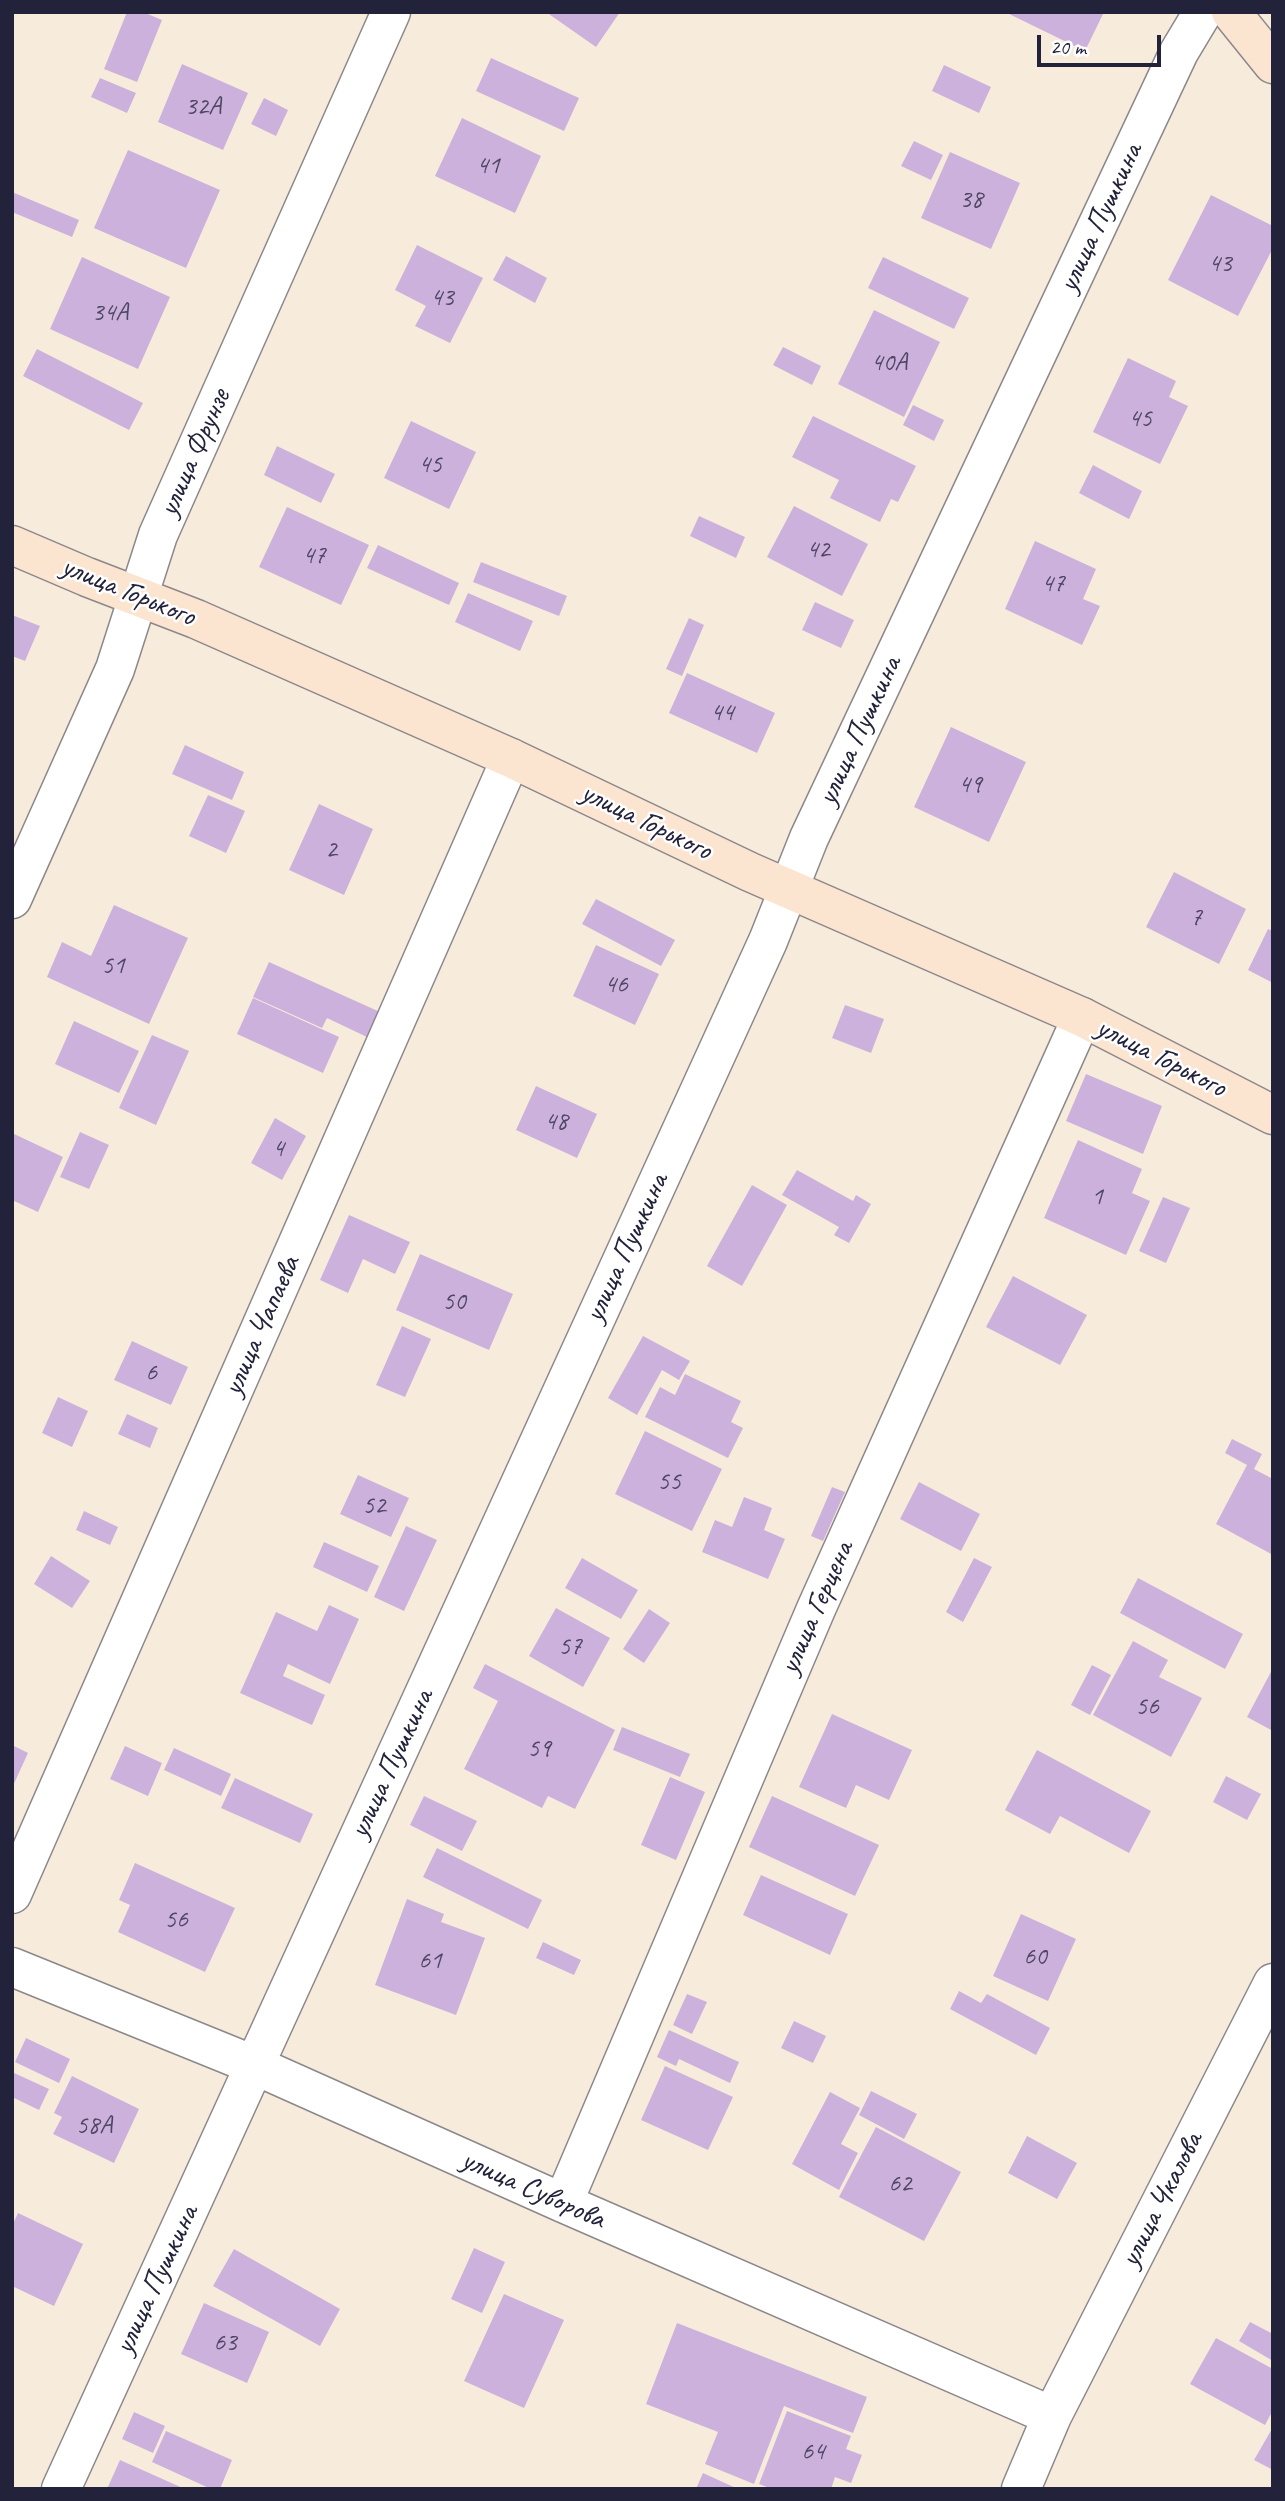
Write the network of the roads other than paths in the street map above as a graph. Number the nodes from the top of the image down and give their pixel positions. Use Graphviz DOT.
graph roads {
  1 [pos="391,12"];
  2 [pos="1203,12"];
  3 [pos="1231,12"];
  4 [pos="1273,64"];
  5 [pos="12,545"];
  6 [pos="138,596"];
  7 [pos="511,758"];
  8 [pos="787,888"];
  9 [pos="12,899"];
  10 [pos="1082,1017"];
  11 [pos="1273,1115"];
  12 [pos="12,1894"];
  13 [pos="12,1967"];
  14 [pos="1273,1983"];
  15 [pos="254,2066"];
  16 [pos="563,2203"];
  17 [pos="1052,2416"];
  18 [pos="61,2489"];
  19 [pos="1021,2489"];
  1 -- 6 [label="street, улица Фрунзе"];
  2 -- 8 [label="street, улица Пушкина"];
  3 -- 4 [label="main road"];
  5 -- 6 [label="main road, улица Горького"];
  6 -- 7 [label="main road, улица Горького"];
  6 -- 9 [label="street, улица Фрунзе"];
  7 -- 8 [label="main road, улица Горького"];
  7 -- 12 [label="street, улица Чапаева"];
  8 -- 10 [label="main road, улица Горького"];
  8 -- 15 [label="street, улица Пушкина"];
  10 -- 11 [label="main road, улица Горького"];
  10 -- 16 [label="street, улица Герцена"];
  13 -- 15 [label="street, улица Суворова"];
  14 -- 17 [label="street, улица Чкалова"];
  15 -- 16 [label="street, улица Суворова"];
  15 -- 18 [label="street, улица Пушкина"];
  16 -- 17 [label="street, улица Суворова"];
  17 -- 19 [label="street, улица Чкалова"];
}
